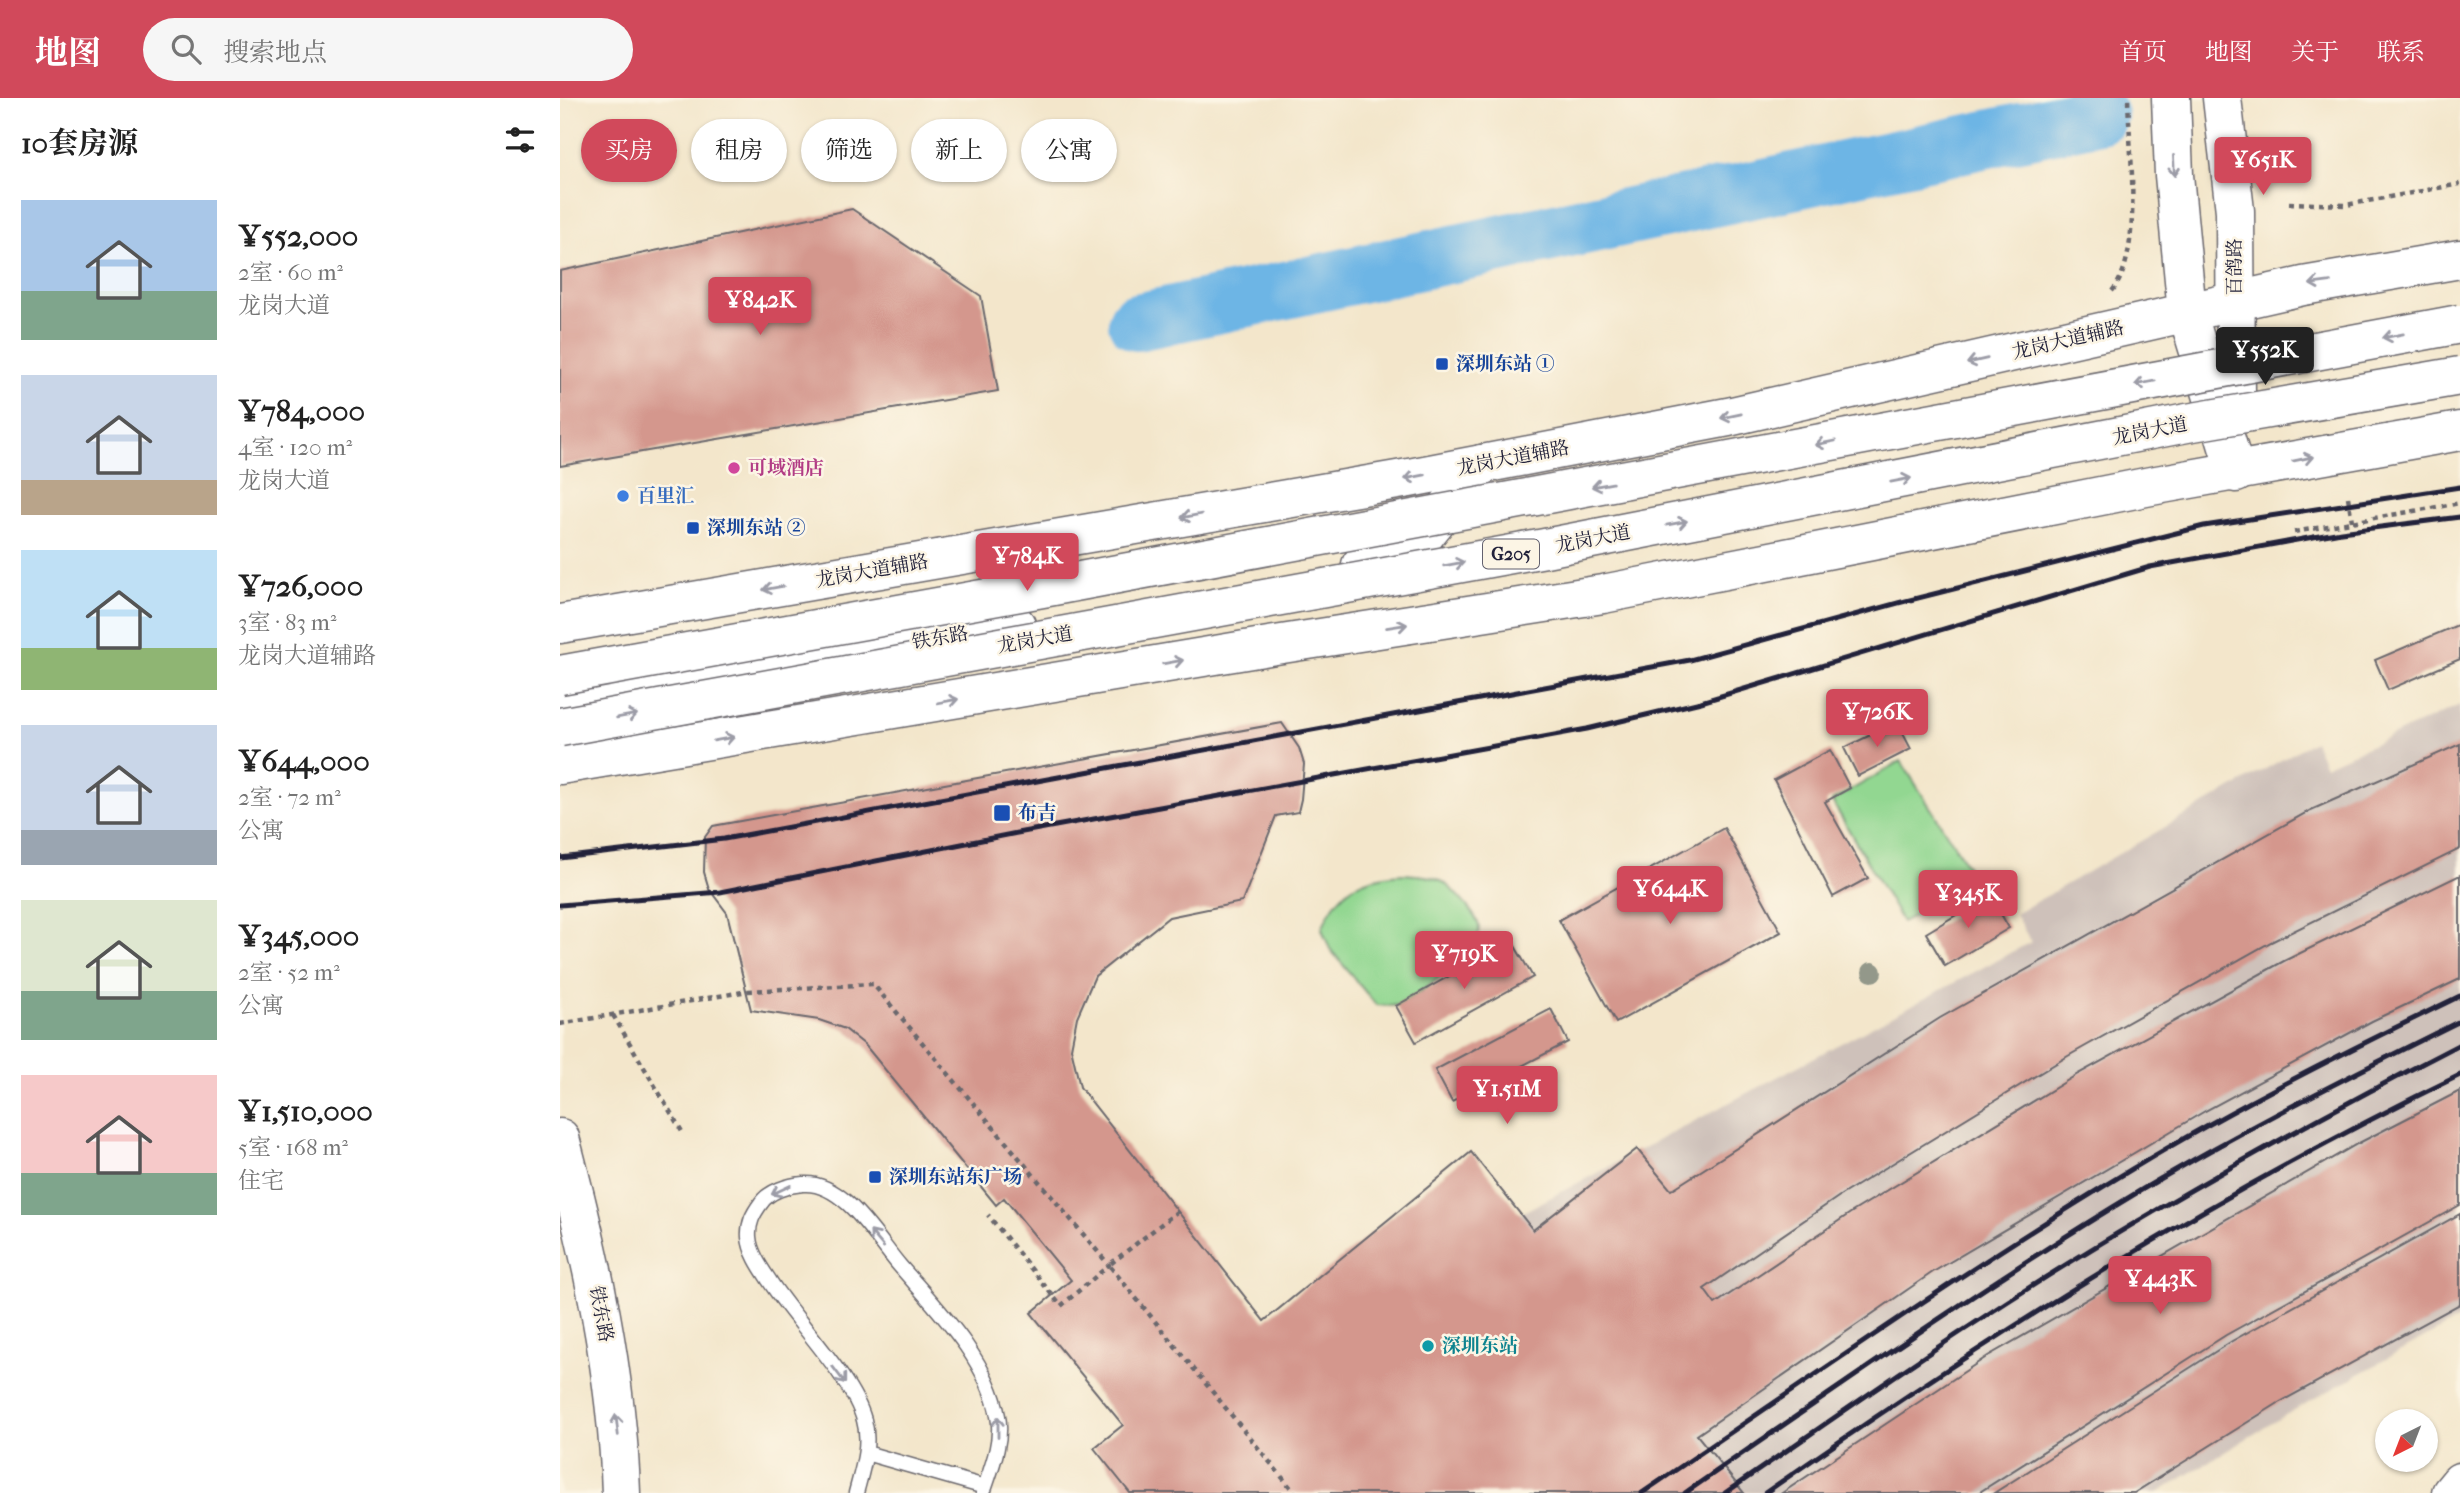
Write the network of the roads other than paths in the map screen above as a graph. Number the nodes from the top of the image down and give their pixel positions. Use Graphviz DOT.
graph roads {
  1 [pos="2171,98"];
  2 [pos="2222,98"];
  3 [pos="2460,259"];
  4 [pos="2235,300"];
  5 [pos="2187,312"];
  6 [pos="2460,324"];
  7 [pos="2460,376"];
  8 [pos="2460,430"];
  9 [pos="1482,464"];
  10 [pos="2236,473"];
  11 [pos="560,624"];
  12 [pos="560,675"];
  13 [pos="560,694"];
  14 [pos="560,727"];
  15 [pos="560,765"];
  16 [pos="560,1138"];
  17 [pos="866,1453"];
  18 [pos="2460,1482"];
  19 [pos="984,1490"];
  20 [pos="621,1493"];
  21 [pos="856,1493"];
  22 [pos="2451,1493"];
  1 -- 5 [label="main road, one-way"];
  2 -- 4 [label="main road, 百鸽路"];
  3 -- 4 [label="main road, 龙岗大道辅路, one-way"];
  4 -- 5 [label="main road, 龙岗大道辅路"];
  4 -- 10 [label="main road, 百鸽路"];
  5 -- 9 [label="main road, 龙岗大道辅路, one-way"];
  5 -- 10 [label="main road"];
  6 -- 12 [label="main road, one-way, bridge"];
  14 -- 7 [label="main road, 龙岗大道 / G205, one-way, bridge"];
  10 -- 8 [label="main road, one-way"];
  9 -- 11 [label="main road, 龙岗大道辅路, one-way"];
  9 -- 13 [label="main road, 铁东路"];
  15 -- 10 [label="main road, one-way"];
  20 -- 16 [label="main road, 铁东路, one-way"];
  17 -- 19 [label="lane"];
  19 -- 17 [label="lane, one-way"];
  17 -- 21 [label="lane"];
  18 -- 22 [label="main road"];
}
